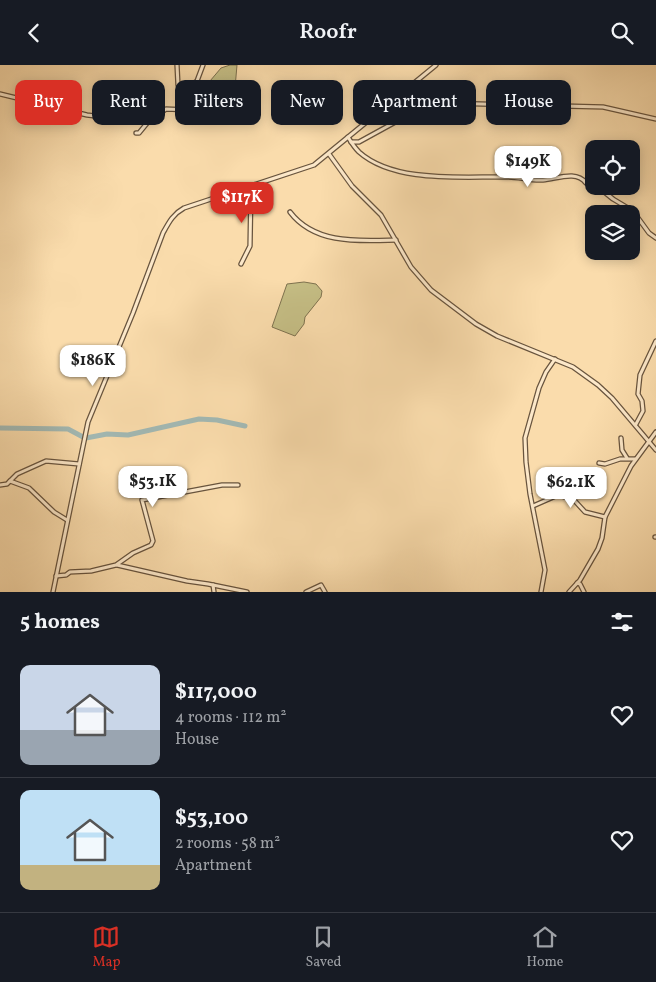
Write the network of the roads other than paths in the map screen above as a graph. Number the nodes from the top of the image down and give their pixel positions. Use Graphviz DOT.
graph roads {
  1 [pos="177,65"];
  2 [pos="202,65"];
  3 [pos="436,65"];
  4 [pos="178,80"];
  5 [pos="197,80"];
  6 [pos="0,94"];
  7 [pos="92,116"];
  8 [pos="656,119"];
  9 [pos="146,125"];
  10 [pos="136,133"];
  11 [pos="348,137"];
  12 [pos="352,142"];
  13 [pos="329,154"];
  14 [pos="585,182"];
  15 [pos="251,187"];
  16 [pos="608,195"];
  17 [pos="290,212"];
  18 [pos="656,238"];
  19 [pos="396,240"];
  20 [pos="241,264"];
  21 [pos="656,341"];
  22 [pos="555,359"];
  23 [pos="636,424"];
  24 [pos="656,431"];
  25 [pos="621,438"];
  26 [pos="648,441"];
  27 [pos="656,450"];
  28 [pos="627,459"];
  29 [pos="635,459"];
  30 [pos="599,463"];
  31 [pos="79,464"];
  32 [pos="10,481"];
  33 [pos="0,485"];
  34 [pos="238,485"];
  35 [pos="533,506"];
  36 [pos="604,517"];
  37 [pos="67,521"];
  38 [pos="116,565"];
  39 [pos="56,576"];
  40 [pos="578,583"];
  41 [pos="213,585"];
  42 [pos="53,592"];
  43 [pos="214,592"];
  44 [pos="247,592"];
  45 [pos="306,592"];
  46 [pos="325,592"];
  47 [pos="542,592"];
  48 [pos="569,592"];
  49 [pos="584,592"];
  1 -- 4 [label="street"];
  2 -- 5 [label="street"];
  3 -- 11 [label="street"];
  6 -- 7 [label="street"];
  8 -- 12 [label="street"];
  9 -- 10 [label="street"];
  11 -- 12 [label="street"];
  11 -- 13 [label="street"];
  12 -- 14 [label="street"];
  13 -- 15 [label="street"];
  13 -- 19 [label="street"];
  15 -- 20 [label="street"];
  15 -- 31 [label="street"];
  16 -- 18 [label="street"];
  17 -- 19 [label="street"];
  19 -- 22 [label="street"];
  21 -- 23 [label="street"];
  22 -- 23 [label="street"];
  22 -- 35 [label="street"];
  23 -- 26 [label="street"];
  24 -- 26 [label="street"];
  25 -- 28 [label="street"];
  26 -- 27 [label="street"];
  26 -- 29 [label="street"];
  28 -- 29 [label="street"];
  28 -- 30 [label="street"];
  29 -- 36 [label="street"];
  31 -- 32 [label="street"];
  31 -- 37 [label="street"];
  32 -- 33 [label="street"];
  32 -- 37 [label="street"];
  34 -- 38 [label="street"];
  35 -- 36 [label="street"];
  35 -- 47 [label="street"];
  36 -- 40 [label="street"];
  37 -- 39 [label="street"];
  38 -- 39 [label="street"];
  38 -- 41 [label="street"];
  39 -- 42 [label="street"];
  40 -- 48 [label="street"];
  40 -- 49 [label="street"];
  41 -- 43 [label="street"];
  41 -- 44 [label="street"];
  45 -- 46 [label="street"];
}
